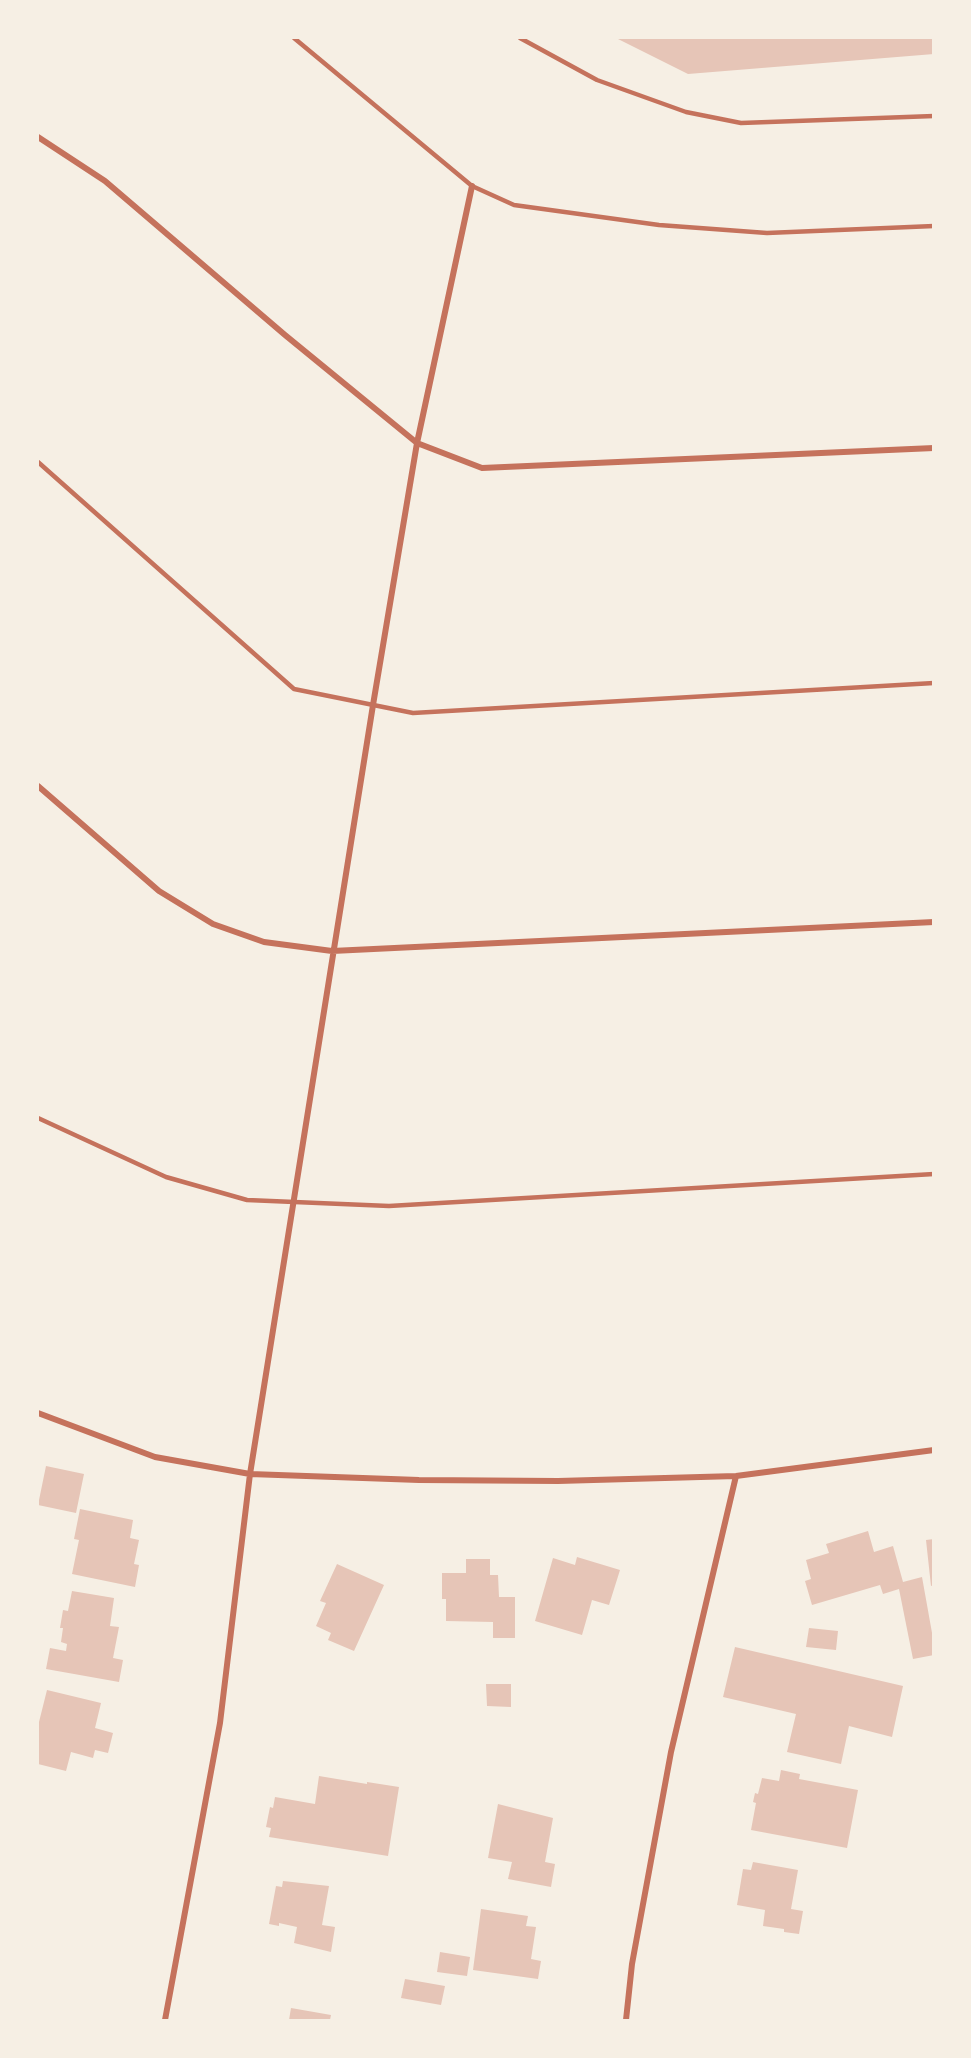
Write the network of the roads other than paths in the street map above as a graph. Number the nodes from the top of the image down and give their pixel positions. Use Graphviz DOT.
graph roads {
  1 [pos="294,38"];
  2 [pos="520,38"];
  3 [pos="933,116"];
  4 [pos="38,137"];
  5 [pos="472,186"];
  6 [pos="933,226"];
  7 [pos="417,443"];
  8 [pos="933,448"];
  9 [pos="38,462"];
  10 [pos="933,683"];
  11 [pos="373,705"];
  12 [pos="38,786"];
  13 [pos="933,922"];
  14 [pos="332,951"];
  15 [pos="38,1118"];
  16 [pos="933,1174"];
  17 [pos="293,1203"];
  18 [pos="38,1413"];
  19 [pos="933,1450"];
  20 [pos="250,1474"];
  21 [pos="736,1476"];
  22 [pos="165,2020"];
  23 [pos="626,2020"];
  1 -- 5 [label="lane"];
  2 -- 3 [label="lane"];
  4 -- 7 [label="street"];
  5 -- 6 [label="lane"];
  5 -- 7 [label="street"];
  7 -- 8 [label="street"];
  7 -- 11 [label="street"];
  9 -- 11 [label="lane"];
  10 -- 11 [label="lane"];
  11 -- 14 [label="street"];
  12 -- 14 [label="street"];
  13 -- 14 [label="street"];
  14 -- 17 [label="street"];
  15 -- 17 [label="lane"];
  16 -- 17 [label="lane"];
  17 -- 20 [label="street"];
  18 -- 20 [label="street"];
  19 -- 21 [label="street"];
  20 -- 21 [label="street"];
  20 -- 22 [label="street"];
  21 -- 23 [label="street"];
}
